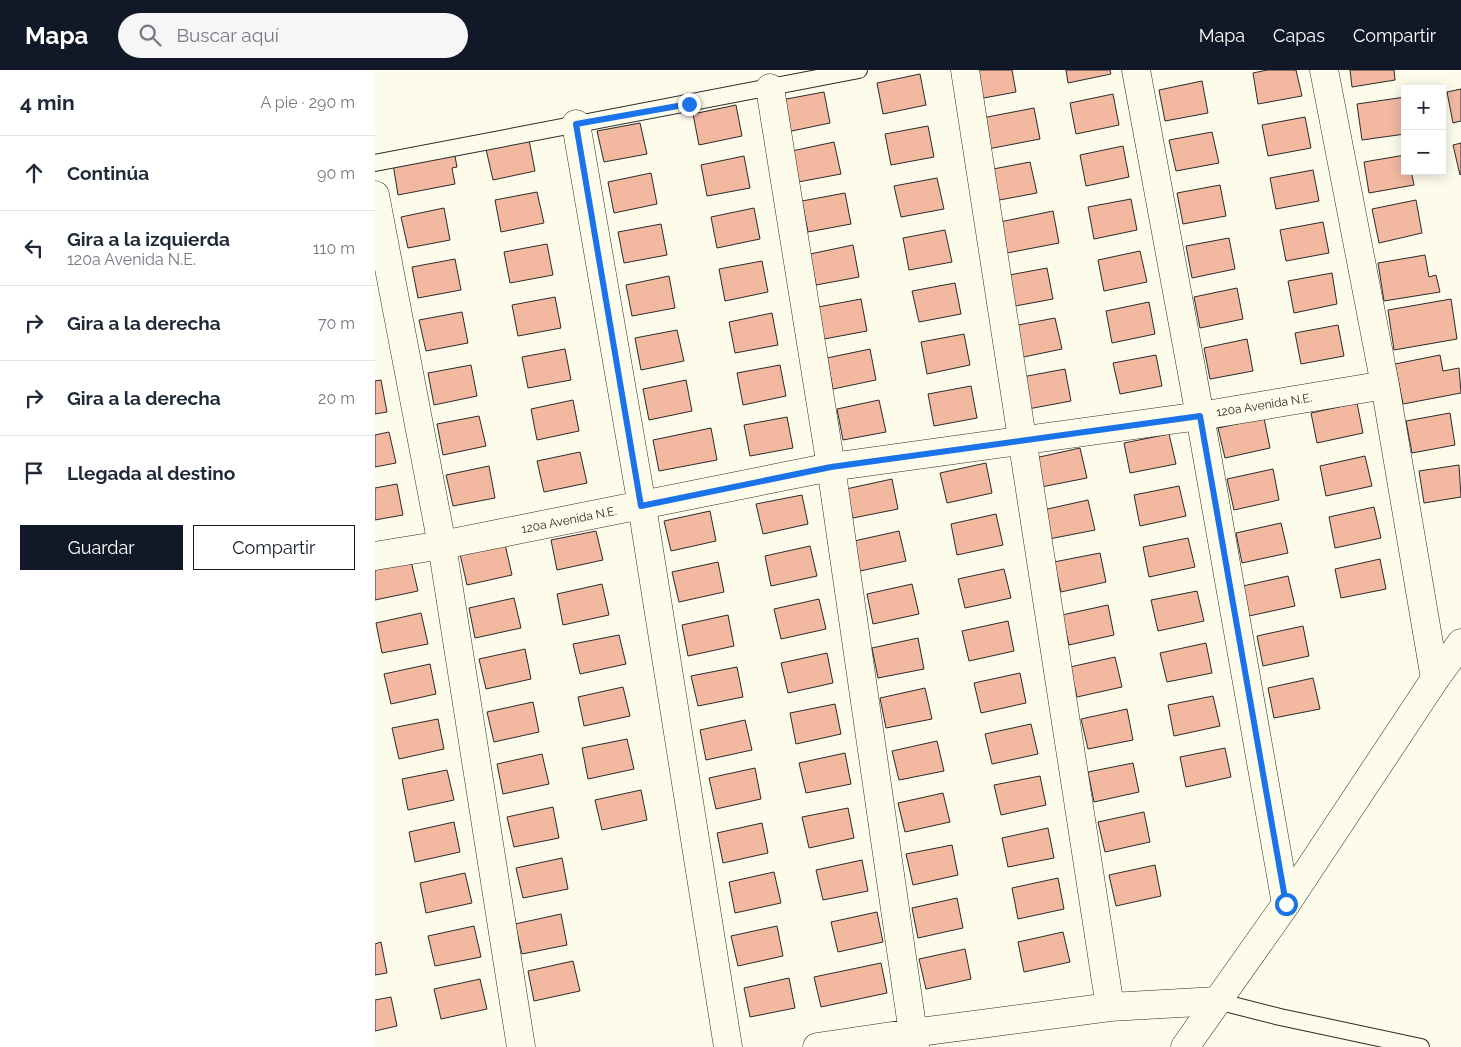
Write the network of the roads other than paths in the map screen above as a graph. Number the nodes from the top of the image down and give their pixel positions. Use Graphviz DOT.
graph roads {
  1 [pos="859,70"];
  2 [pos="965,70"];
  3 [pos="1136,70"];
  4 [pos="1324,70"];
  5 [pos="770,88"];
  6 [pos="576,124"];
  7 [pos="375,163"];
  8 [pos="375,195"];
  9 [pos="1385,386"];
  10 [pos="1200,416"];
  11 [pos="1023,441"];
  12 [pos="831,467"];
  13 [pos="641,506"];
  14 [pos="442,546"];
  15 [pos="375,556"];
  16 [pos="1461,643"];
  17 [pos="1435,679"];
  18 [pos="1286,904"];
  19 [pos="1217,1001"];
  20 [pos="1110,1008"];
  21 [pos="914,1040"];
  22 [pos="521,1047"];
  23 [pos="728,1047"];
  24 [pos="817,1047"];
  25 [pos="1185,1047"];
  26 [pos="1421,1047"];
  1 -- 5 [label="lane"];
  2 -- 11 [label="street"];
  3 -- 10 [label="street"];
  4 -- 9 [label="street"];
  5 -- 6 [label="lane"];
  5 -- 12 [label="street"];
  6 -- 7 [label="lane"];
  6 -- 13 [label="street"];
  8 -- 14 [label="street"];
  9 -- 10 [label="street, 120a Avenida N.E."];
  9 -- 17 [label="street"];
  10 -- 11 [label="street, 120a Avenida N.E."];
  10 -- 18 [label="street"];
  11 -- 12 [label="street, 120a Avenida N.E."];
  11 -- 20 [label="street"];
  12 -- 13 [label="street, 120a Avenida N.E."];
  12 -- 21 [label="street"];
  13 -- 14 [label="street, 120a Avenida N.E."];
  13 -- 23 [label="street"];
  14 -- 15 [label="street, 120a Avenida N.E."];
  14 -- 22 [label="street"];
  16 -- 17 [label="street"];
  17 -- 18 [label="street"];
  18 -- 19 [label="street"];
  19 -- 20 [label="street"];
  19 -- 25 [label="street"];
  19 -- 26 [label="lane"];
  20 -- 21 [label="street"];
  21 -- 24 [label="street"];
}
